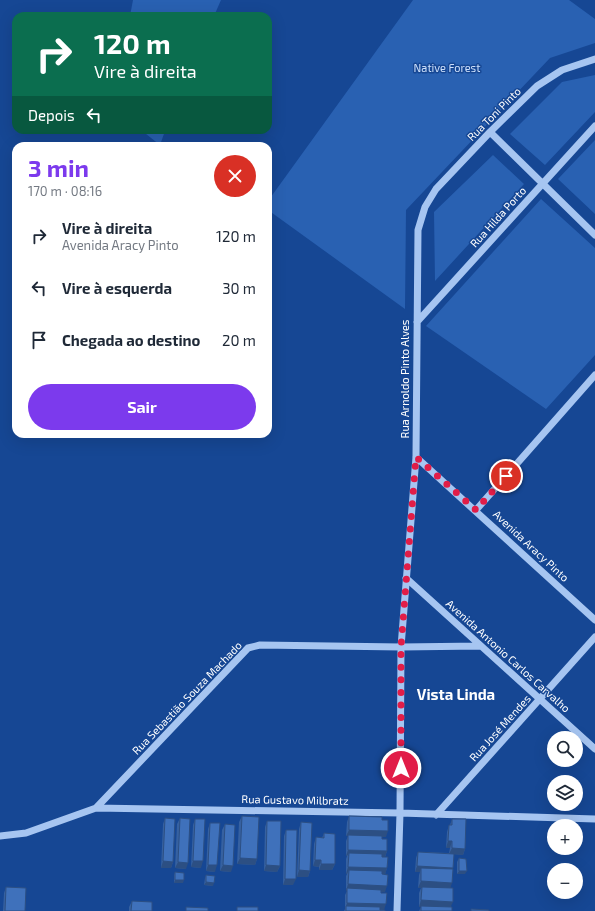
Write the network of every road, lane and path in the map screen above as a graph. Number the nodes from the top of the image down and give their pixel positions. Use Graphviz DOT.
graph roads {
  1 [pos="595,59"];
  2 [pos="595,126"];
  3 [pos="490,132"];
  4 [pos="542,184"];
  5 [pos="425,207"];
  6 [pos="595,236"];
  7 [pos="417,322"];
  8 [pos="595,375"];
  9 [pos="416,457"];
  10 [pos="476,510"];
  11 [pos="406,578"];
  12 [pos="595,620"];
  13 [pos="595,637"];
  14 [pos="480,646"];
  15 [pos="401,647"];
  16 [pos="540,699"];
  17 [pos="595,749"];
  18 [pos="96,808"];
  19 [pos="400,813"];
  20 [pos="436,815"];
  21 [pos="595,819"];
  22 [pos="0,836"];
  23 [pos="397,911"];
  1 -- 3 [label="street, Rua Toni Pinto"];
  2 -- 4 [label="street, Rua Hilda Porto"];
  3 -- 4 [label="street"];
  3 -- 5 [label="street, Rua Toni Pinto"];
  4 -- 6 [label="street"];
  4 -- 7 [label="street, Rua Hilda Porto"];
  5 -- 7 [label="street, Rua Arnoldo Pinto Alves"];
  7 -- 9 [label="street, Rua Arnoldo Pinto Alves"];
  8 -- 10 [label="street"];
  9 -- 10 [label="street, Avenida Aracy Pinto"];
  9 -- 11 [label="street, Rua Arnoldo Pinto Alves"];
  10 -- 12 [label="street, Avenida Aracy Pinto"];
  11 -- 14 [label="street, Avenida Antonio Carlos Carvalho"];
  11 -- 15 [label="street, Rua Arnoldo Pinto Alves"];
  13 -- 16 [label="street, Rua José Mendes"];
  14 -- 15 [label="street, Rua Sebastião Souza Machado"];
  14 -- 16 [label="street, Avenida Antonio Carlos Carvalho"];
  15 -- 18 [label="street, Rua Sebastião Souza Machado"];
  15 -- 19 [label="street, Rua Arnoldo Pinto Alves"];
  16 -- 17 [label="street, Avenida Antonio Carlos Carvalho"];
  16 -- 20 [label="street, Rua José Mendes"];
  18 -- 19 [label="street, Rua Gustavo Milbratz"];
  18 -- 22 [label="street, Rua Gustavo Milbratz"];
  19 -- 20 [label="street, Rua Gustavo Milbratz"];
  19 -- 23 [label="street, Rua Arnoldo Pinto Alves"];
  20 -- 21 [label="street, Rua Gustavo Milbratz"];
}
